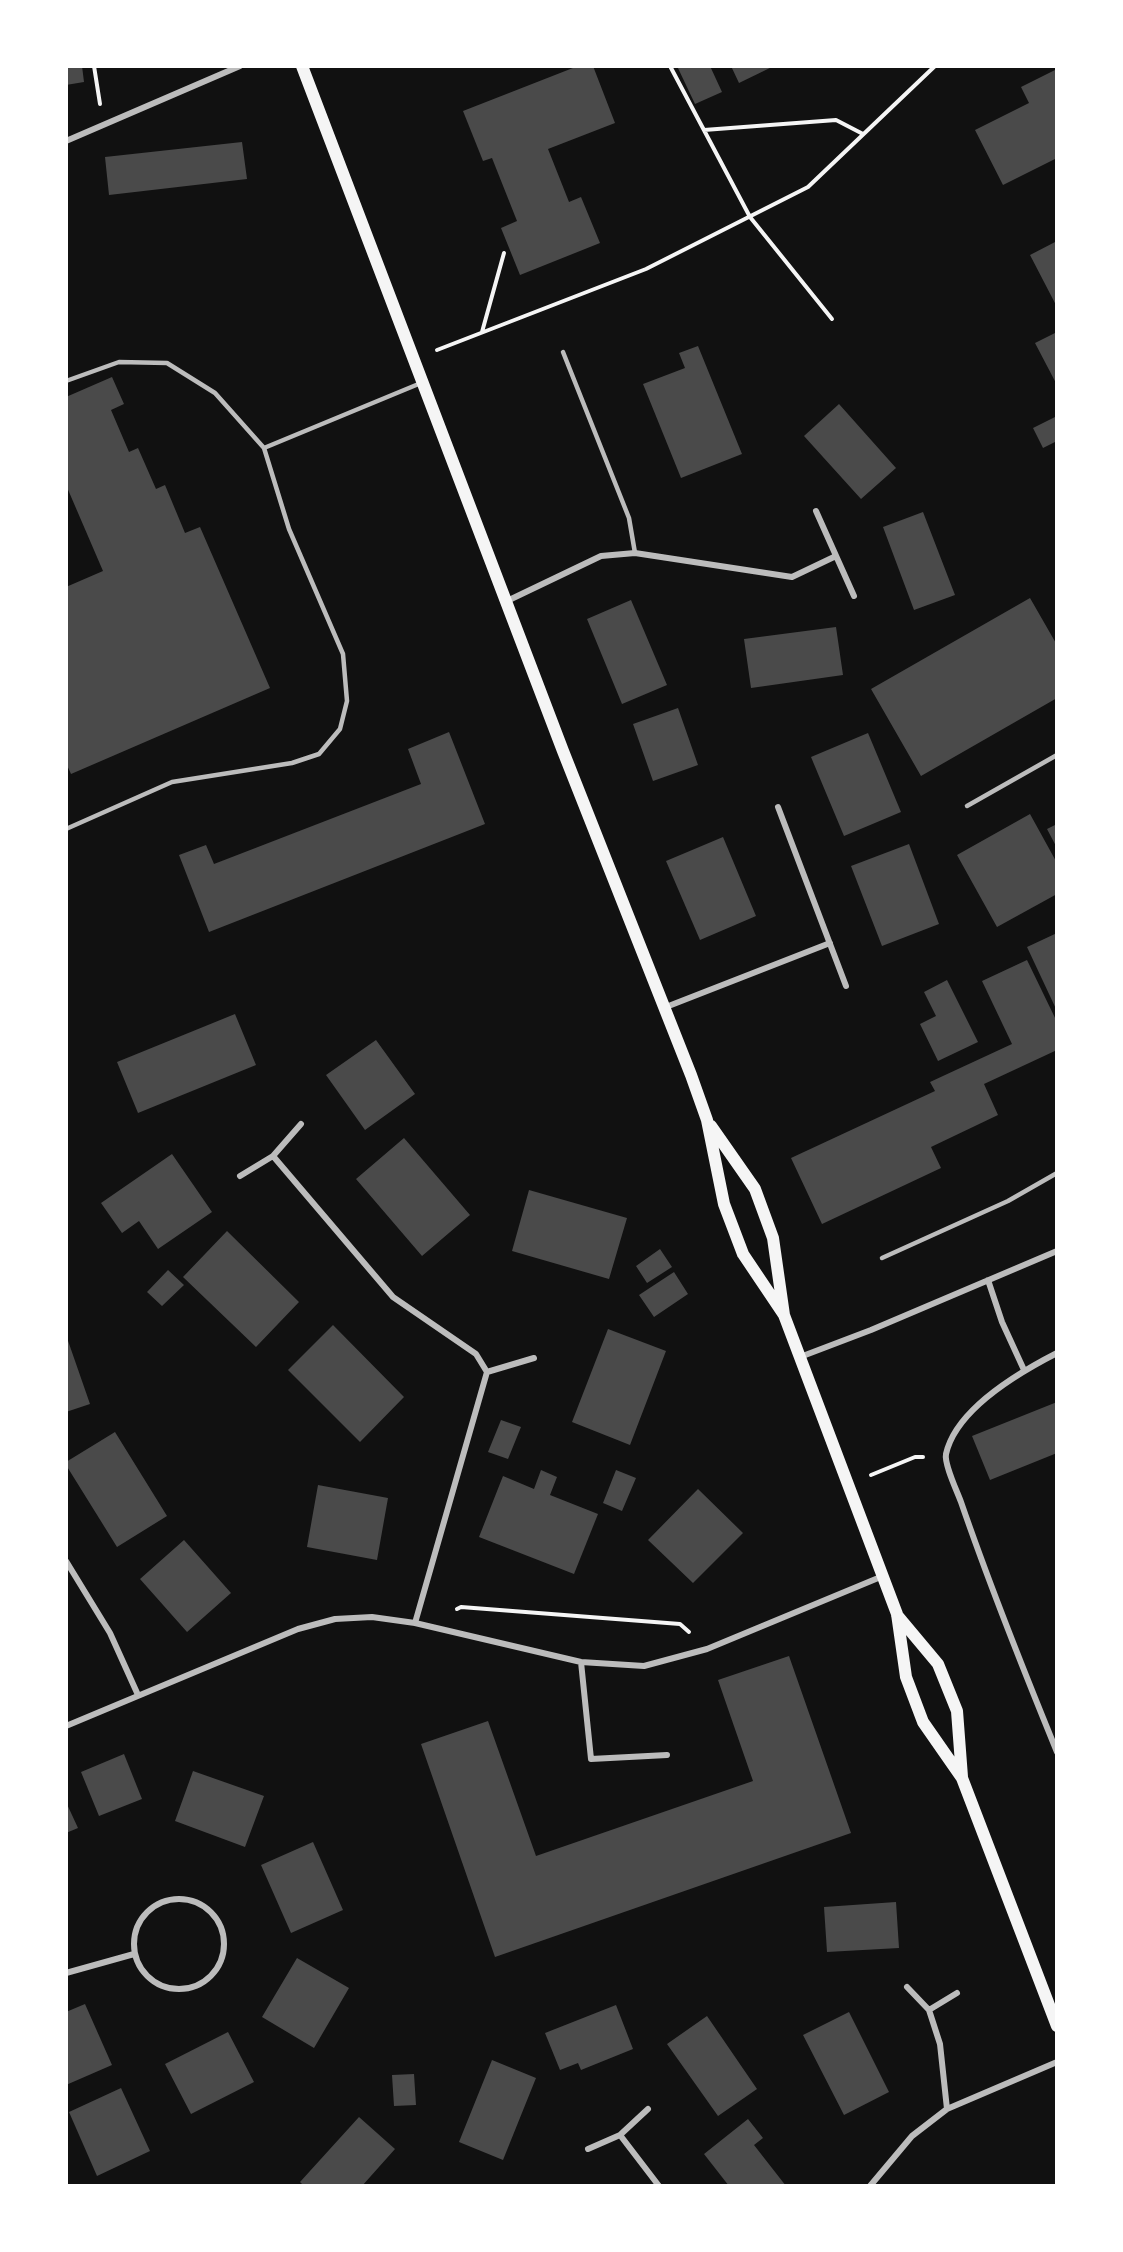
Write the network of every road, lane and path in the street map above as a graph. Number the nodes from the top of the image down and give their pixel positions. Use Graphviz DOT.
graph roads {
  1 [pos="94,66"];
  2 [pos="240,66"];
  3 [pos="302,66"];
  4 [pos="670,66"];
  5 [pos="935,66"];
  6 [pos="104,125"];
  7 [pos="704,130"];
  8 [pos="863,134"];
  9 [pos="66,141"];
  10 [pos="750,217"];
  11 [pos="504,253"];
  12 [pos="832,319"];
  13 [pos="482,333"];
  14 [pos="564,352"];
  15 [pos="414,359"];
  16 [pos="66,381"];
  17 [pos="423,382"];
  18 [pos="264,448"];
  19 [pos="816,511"];
  20 [pos="635,553"];
  21 [pos="836,556"];
  22 [pos="854,596"];
  23 [pos="507,601"];
  24 [pos="1057,755"];
  25 [pos="967,806"];
  26 [pos="778,807"];
  27 [pos="66,829"];
  28 [pos="830,943"];
  29 [pos="846,986"];
  30 [pos="666,1007"];
  31 [pos="707,1120"];
  32 [pos="301,1124"];
  33 [pos="273,1156"];
  34 [pos="1057,1173"];
  35 [pos="240,1176"];
  36 [pos="1057,1251"];
  37 [pos="882,1258"];
  38 [pos="988,1280"];
  39 [pos="784,1315"];
  40 [pos="1057,1353"];
  41 [pos="534,1358"];
  42 [pos="799,1358"];
  43 [pos="1024,1370"];
  44 [pos="487,1372"];
  45 [pos="945,1457"];
  46 [pos="848,1484"];
  47 [pos="66,1561"];
  48 [pos="883,1576"];
  49 [pos="897,1614"];
  50 [pos="415,1623"];
  51 [pos="707,1649"];
  52 [pos="581,1662"];
  53 [pos="138,1695"];
  54 [pos="66,1726"];
  55 [pos="1057,1751"];
  56 [pos="667,1755"];
  57 [pos="962,1778"];
  58 [pos="134,1954"];
  59 [pos="66,1973"];
  60 [pos="907,1987"];
  61 [pos="957,1993"];
  62 [pos="929,2010"];
  63 [pos="1057,2026"];
  64 [pos="1057,2062"];
  65 [pos="648,2109"];
  66 [pos="948,2109"];
  67 [pos="620,2135"];
  68 [pos="588,2149"];
  69 [pos="659,2186"];
  70 [pos="870,2186"];
  1 -- 6 [label="path"];
  2 -- 6 [label="street"];
  3 -- 15 [label="main road"];
  4 -- 7 [label="path"];
  5 -- 8 [label="path"];
  6 -- 9 [label="street"];
  7 -- 8 [label="path"];
  7 -- 10 [label="path"];
  8 -- 10 [label="path"];
  10 -- 12 [label="path"];
  10 -- 13 [label="path"];
  11 -- 13 [label="path"];
  13 -- 15 [label="path"];
  14 -- 20 [label="lane"];
  15 -- 17 [label="main road"];
  16 -- 18 [label="lane"];
  17 -- 18 [label="lane"];
  17 -- 23 [label="main road"];
  18 -- 27 [label="lane"];
  19 -- 21 [label="street"];
  20 -- 21 [label="street"];
  20 -- 23 [label="street"];
  21 -- 22 [label="street"];
  23 -- 30 [label="main road"];
  24 -- 25 [label="lane"];
  26 -- 28 [label="street"];
  28 -- 29 [label="street"];
  28 -- 30 [label="street"];
  30 -- 31 [label="main road"];
  31 -- 39 [label="main road"];
  31 -- 39 [label="main road"];
  32 -- 33 [label="street"];
  33 -- 35 [label="street"];
  33 -- 44 [label="street"];
  34 -- 37 [label="lane"];
  36 -- 38 [label="street"];
  38 -- 42 [label="street"];
  38 -- 43 [label="street"];
  39 -- 42 [label="main road"];
  40 -- 43 [label="street"];
  41 -- 44 [label="street"];
  42 -- 46 [label="main road"];
  43 -- 45 [label="street"];
  44 -- 50 [label="street"];
  45 -- 46 [label="path"];
  45 -- 55 [label="street"];
  46 -- 48 [label="main road"];
  47 -- 53 [label="street"];
  48 -- 49 [label="main road"];
  48 -- 51 [label="street"];
  49 -- 57 [label="main road"];
  49 -- 57 [label="main road"];
  50 -- 51 [label="path"];
  50 -- 52 [label="street"];
  50 -- 53 [label="street"];
  51 -- 52 [label="street"];
  52 -- 56 [label="street"];
  53 -- 54 [label="street"];
  57 -- 63 [label="main road"];
  58 -- 58 [label="street"];
  58 -- 59 [label="street"];
  60 -- 62 [label="street"];
  61 -- 62 [label="street"];
  62 -- 66 [label="street"];
  64 -- 66 [label="street"];
  65 -- 67 [label="street"];
  66 -- 70 [label="street"];
  67 -- 68 [label="street"];
  67 -- 69 [label="street"];
}
